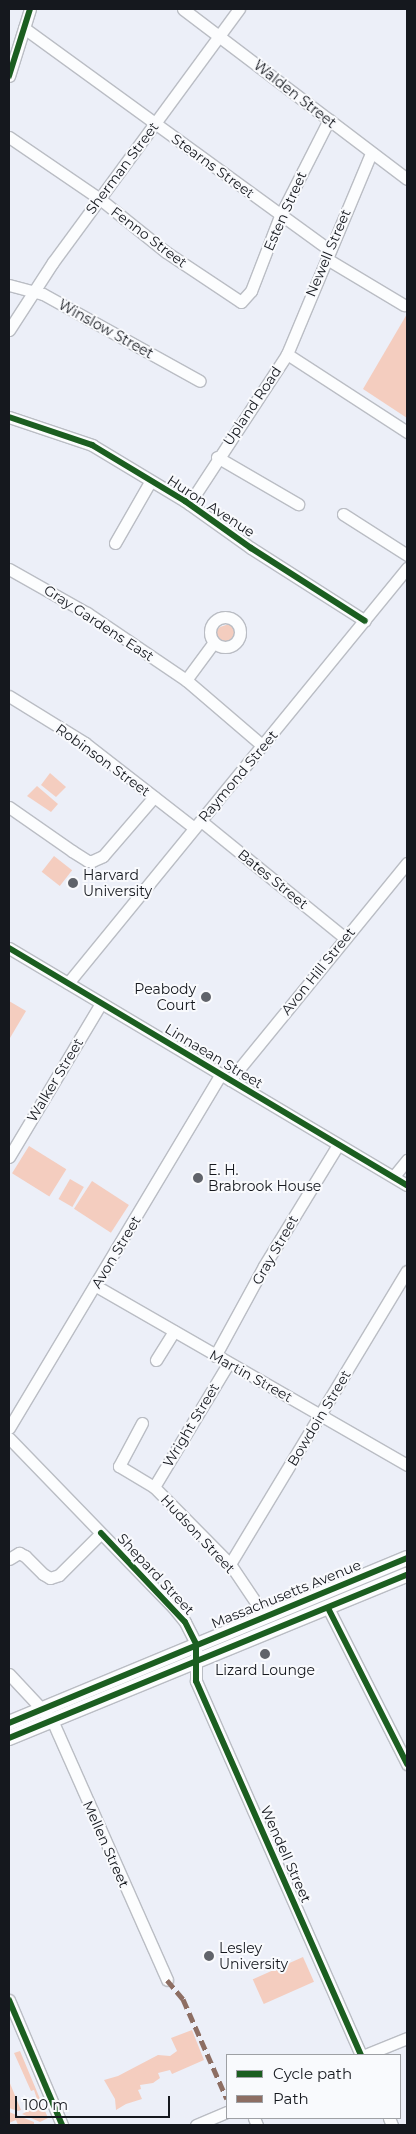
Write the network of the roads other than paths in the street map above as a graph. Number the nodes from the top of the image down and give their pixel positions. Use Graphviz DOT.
graph roads {
  1 [pos="30,9"];
  2 [pos="183,9"];
  3 [pos="239,9"];
  4 [pos="24,28"];
  5 [pos="218,35"];
  6 [pos="9,76"];
  7 [pos="329,120"];
  8 [pos="156,124"];
  9 [pos="9,137"];
  10 [pos="371,153"];
  11 [pos="407,179"];
  12 [pos="100,199"];
  13 [pos="280,216"];
  14 [pos="328,255"];
  15 [pos="9,284"];
  16 [pos="34,290"];
  17 [pos="241,302"];
  18 [pos="404,305"];
  19 [pos="9,330"];
  20 [pos="287,354"];
  21 [pos="200,381"];
  22 [pos="9,416"];
  23 [pos="407,432"];
  24 [pos="218,457"];
  25 [pos="150,482"];
  26 [pos="188,504"];
  27 [pos="298,504"];
  28 [pos="343,514"];
  29 [pos="115,543"];
  30 [pos="407,555"];
  31 [pos="407,568"];
  32 [pos="9,569"];
  33 [pos="365,621"];
  34 [pos="214,642"];
  35 [pos="186,680"];
  36 [pos="9,696"];
  37 [pos="263,746"];
  38 [pos="154,798"];
  39 [pos="9,807"];
  40 [pos="197,825"];
  41 [pos="407,862"];
  42 [pos="345,938"];
  43 [pos="9,948"];
  44 [pos="68,983"];
  45 [pos="101,1003"];
  46 [pos="225,1077"];
  47 [pos="338,1145"];
  48 [pos="9,1157"];
  49 [pos="407,1160"];
  50 [pos="394,1176"];
  51 [pos="407,1185"];
  52 [pos="407,1271"];
  53 [pos="96,1286"];
  54 [pos="174,1331"];
  55 [pos="215,1356"];
  56 [pos="156,1360"];
  57 [pos="228,1364"];
  58 [pos="321,1415"];
  59 [pos="142,1423"];
  60 [pos="9,1428"];
  61 [pos="9,1438"];
  62 [pos="407,1466"];
  63 [pos="154,1486"];
  64 [pos="101,1534"];
  65 [pos="407,1558"];
  66 [pos="9,1559"];
  67 [pos="230,1564"];
  68 [pos="407,1575"];
  69 [pos="328,1608"];
  70 [pos="265,1616"];
  71 [pos="196,1644"];
  72 [pos="197,1662"];
  73 [pos="9,1674"];
  74 [pos="43,1709"];
  75 [pos="52,1720"];
  76 [pos="9,1723"];
  77 [pos="9,1738"];
  78 [pos="407,1764"];
  79 [pos="167,1980"];
  80 [pos="9,2000"];
  81 [pos="407,2038"];
  82 [pos="363,2054"];
  83 [pos="366,2054"];
  84 [pos="226,2112"];
  85 [pos="62,2125"];
  86 [pos="196,2125"];
  1 -- 4 [label="street"];
  2 -- 5 [label="street, Walden Street"];
  3 -- 5 [label="street, Sherman Street"];
  4 -- 6 [label="street"];
  4 -- 8 [label="street, Stearns Street"];
  5 -- 7 [label="street, Walden Street"];
  5 -- 8 [label="street, Sherman Street"];
  7 -- 10 [label="street, Walden Street"];
  7 -- 13 [label="street, Esten Street"];
  8 -- 12 [label="street, Sherman Street"];
  8 -- 13 [label="street, Stearns Street"];
  9 -- 12 [label="street, Fenno Street"];
  10 -- 11 [label="street, Walden Street"];
  10 -- 14 [label="street, Newell Street"];
  12 -- 16 [label="street, Sherman Street"];
  12 -- 17 [label="street, Fenno Street"];
  13 -- 14 [label="street, Stearns Street"];
  13 -- 17 [label="street, Esten Street"];
  14 -- 18 [label="street, Stearns Street"];
  14 -- 20 [label="street, Newell Street"];
  15 -- 16 [label="street, Winslow Street"];
  16 -- 19 [label="street, Sherman Street"];
  16 -- 21 [label="street, Winslow Street"];
  20 -- 23 [label="street, Upland Road"];
  20 -- 24 [label="street, Upland Road"];
  22 -- 25 [label="street, Huron Avenue"];
  24 -- 26 [label="street, Upland Road"];
  24 -- 27 [label="street"];
  25 -- 26 [label="street, Huron Avenue"];
  25 -- 29 [label="street"];
  26 -- 33 [label="street, Huron Avenue"];
  28 -- 30 [label="street"];
  31 -- 33 [label="street, Raymond Street"];
  32 -- 35 [label="street, Gray Gardens East"];
  33 -- 37 [label="street, Raymond Street"];
  34 -- 35 [label="street"];
  35 -- 37 [label="street, Gray Gardens East"];
  36 -- 38 [label="street, Robinson Street"];
  37 -- 40 [label="street, Raymond Street"];
  38 -- 39 [label="street"];
  38 -- 40 [label="street, Robinson Street"];
  40 -- 42 [label="street, Bates Street"];
  40 -- 44 [label="street, Raymond Street"];
  41 -- 42 [label="street, Avon Hill Street"];
  42 -- 46 [label="street, Avon Hill Street"];
  43 -- 44 [label="street, Linnaean Street"];
  44 -- 45 [label="street, Linnaean Street"];
  45 -- 46 [label="street, Linnaean Street"];
  45 -- 48 [label="street, Walker Street"];
  46 -- 47 [label="street, Linnaean Street"];
  46 -- 53 [label="street, Avon Street"];
  47 -- 50 [label="street, Linnaean Street"];
  47 -- 55 [label="street, Gray Street"];
  49 -- 50 [label="street"];
  50 -- 51 [label="street, Linnaean Street"];
  52 -- 58 [label="street, Bowdoin Street"];
  53 -- 54 [label="street, Martin Street"];
  53 -- 60 [label="street, Avon Street"];
  54 -- 55 [label="street, Martin Street"];
  54 -- 56 [label="street"];
  55 -- 57 [label="street, Martin Street"];
  57 -- 58 [label="street, Martin Street"];
  57 -- 63 [label="street, Wright Street"];
  58 -- 62 [label="street, Martin Street"];
  58 -- 67 [label="street, Bowdoin Street"];
  59 -- 63 [label="street, Hudson Street"];
  61 -- 64 [label="street, Shepard Street"];
  63 -- 67 [label="street, Hudson Street"];
  64 -- 66 [label="street"];
  64 -- 71 [label="street, Shepard Street"];
  65 -- 70 [label="main road, Massachusetts Avenue"];
  67 -- 70 [label="street, Hudson Street"];
  68 -- 69 [label="main road, Massachusetts Avenue"];
  69 -- 72 [label="main road, Massachusetts Avenue"];
  69 -- 78 [label="street"];
  70 -- 71 [label="main road, Massachusetts Avenue"];
  71 -- 72 [label="street, Shepard Street"];
  71 -- 74 [label="main road, Massachusetts Avenue"];
  72 -- 75 [label="main road, Massachusetts Avenue"];
  72 -- 82 [label="street, Wendell Street"];
  73 -- 74 [label="street, Mellen Street"];
  74 -- 75 [label="street, Mellen Street"];
  74 -- 76 [label="main road, Massachusetts Avenue"];
  75 -- 77 [label="main road, Massachusetts Avenue"];
  75 -- 79 [label="street, Mellen Street"];
  80 -- 85 [label="street"];
  81 -- 83 [label="street"];
  84 -- 86 [label="street"];
}
